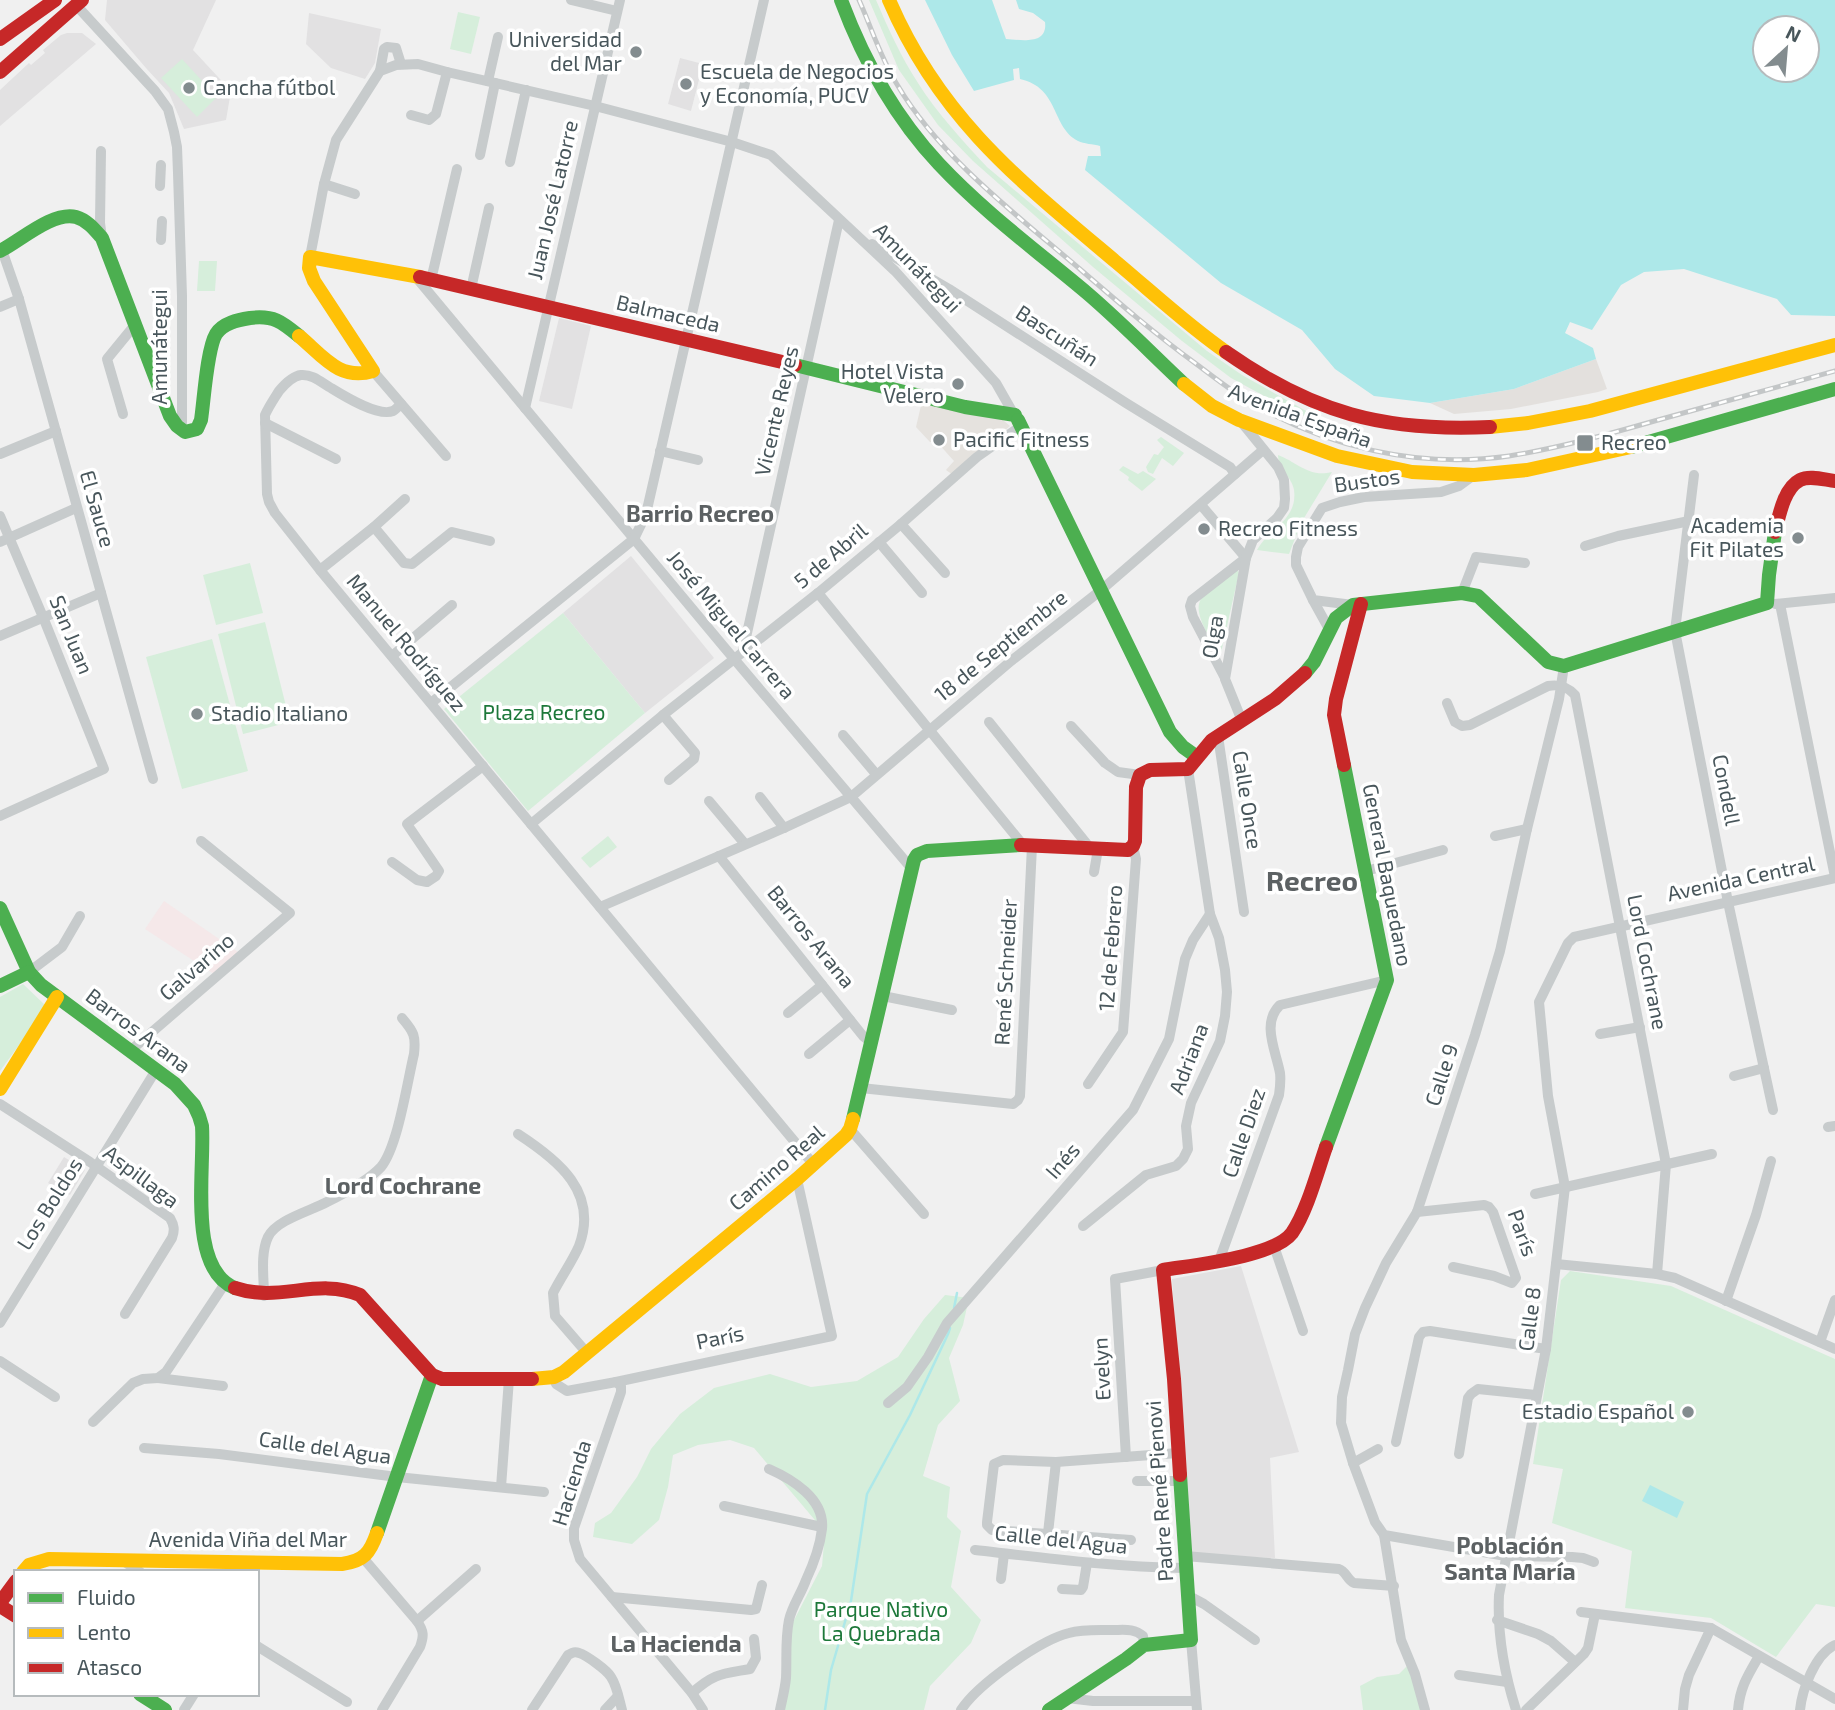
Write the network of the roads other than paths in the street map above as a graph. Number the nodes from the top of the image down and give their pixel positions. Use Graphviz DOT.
graph roads {
  1 [pos="55,0"];
  2 [pos="571,0"];
  3 [pos="764,0"];
  4 [pos="841,0"];
  5 [pos="889,0"];
  6 [pos="79,3"];
  7 [pos="619,5"];
  8 [pos="498,37"];
  9 [pos="0,39"];
  10 [pos="401,64"];
  11 [pos="380,71"];
  12 [pos="0,72"];
  13 [pos="447,72"];
  14 [pos="491,82"];
  15 [pos="526,90"];
  16 [pos="595,106"];
  17 [pos="411,115"];
  18 [pos="732,142"];
  19 [pos="101,151"];
  20 [pos="480,155"];
  21 [pos="510,162"];
  22 [pos="161,165"];
  23 [pos="457,169"];
  24 [pos="324,184"];
  25 [pos="160,186"];
  26 [pos="355,194"];
  27 [pos="489,208"];
  28 [pos="839,220"];
  29 [pos="162,221"];
  30 [pos="855,234"];
  31 [pos="102,238"];
  32 [pos="161,240"];
  33 [pos="1,250"];
  34 [pos="310,257"];
  35 [pos="415,276"];
  36 [pos="431,280"];
  37 [pos="471,289"];
  38 [pos="19,299"];
  39 [pos="0,307"];
  40 [pos="548,307"];
  41 [pos="134,326"];
  42 [pos="687,340"];
  43 [pos="1835,345"];
  44 [pos="806,367"];
  45 [pos="373,371"];
  46 [pos="1835,389"];
  47 [pos="401,404"];
  48 [pos="525,408"];
  49 [pos="123,414"];
  50 [pos="1239,420"];
  51 [pos="1018,421"];
  52 [pos="265,423"];
  53 [pos="181,430"];
  54 [pos="56,431"];
  55 [pos="1263,450"];
  56 [pos="660,452"];
  57 [pos="0,454"];
  58 [pos="446,456"];
  59 [pos="336,458"];
  60 [pos="698,460"];
  61 [pos="1236,474"];
  62 [pos="1474,475"];
  63 [pos="1694,475"];
  64 [pos="1835,481"];
  65 [pos="405,499"];
  66 [pos="1201,505"];
  67 [pos="76,508"];
  68 [pos="0,516"];
  69 [pos="1689,521"];
  70 [pos="901,524"];
  71 [pos="374,527"];
  72 [pos="634,539"];
  73 [pos="5,540"];
  74 [pos="490,541"];
  75 [pos="879,542"];
  76 [pos="1585,546"];
  77 [pos="1246,558"];
  78 [pos="1525,563"];
  79 [pos="320,570"];
  80 [pos="945,573"];
  81 [pos="1100,591"];
  82 [pos="101,593"];
  83 [pos="818,593"];
  84 [pos="922,593"];
  85 [pos="1462,593"];
  86 [pos="1835,598"];
  87 [pos="1313,600"];
  88 [pos="1773,603"];
  89 [pos="452,605"];
  90 [pos="1357,605"];
  91 [pos="43,617"];
  92 [pos="1329,629"];
  93 [pos="1675,631"];
  94 [pos="0,636"];
  95 [pos="743,651"];
  96 [pos="392,656"];
  97 [pos="734,659"];
  98 [pos="1563,666"];
  99 [pos="1225,679"];
  100 [pos="1562,686"];
  101 [pos="1447,703"];
  102 [pos="431,704"];
  103 [pos="663,715"];
  104 [pos="1242,721"];
  105 [pos="989,722"];
  106 [pos="1070,726"];
  107 [pos="930,729"];
  108 [pos="843,735"];
  109 [pos="1218,736"];
  110 [pos="1193,763"];
  111 [pos="483,766"];
  112 [pos="876,774"];
  113 [pos="1140,775"];
  114 [pos="153,779"];
  115 [pos="669,780"];
  116 [pos="760,797"];
  117 [pos="851,797"];
  118 [pos="709,801"];
  119 [pos="0,816"];
  120 [pos="531,824"];
  121 [pos="784,828"];
  122 [pos="1527,829"];
  123 [pos="1495,836"];
  124 [pos="201,841"];
  125 [pos="745,844"];
  126 [pos="1027,845"];
  127 [pos="1133,846"];
  128 [pos="1094,849"];
  129 [pos="1443,850"];
  130 [pos="719,856"];
  131 [pos="392,862"];
  132 [pos="912,869"];
  133 [pos="1366,871"];
  134 [pos="1094,872"];
  135 [pos="1835,878"];
  136 [pos="1728,902"];
  137 [pos="600,907"];
  138 [pos="0,908"];
  139 [pos="1244,912"];
  140 [pos="1210,914"];
  141 [pos="80,916"];
  142 [pos="1620,925"];
  143 [pos="1574,937"];
  144 [pos="29,972"];
  145 [pos="1387,980"];
  146 [pos="822,985"];
  147 [pos="0,986"];
  148 [pos="883,996"];
  149 [pos="57,997"];
  150 [pos="951,1010"];
  151 [pos="788,1013"];
  152 [pos="402,1018"];
  153 [pos="850,1020"];
  154 [pos="1640,1027"];
  155 [pos="1600,1034"];
  156 [pos="872,1043"];
  157 [pos="130,1051"];
  158 [pos="809,1054"];
  159 [pos="1764,1068"];
  160 [pos="156,1070"];
  161 [pos="1734,1076"];
  162 [pos="1088,1084"];
  163 [pos="861,1088"];
  164 [pos="0,1089"];
  165 [pos="0,1104"];
  166 [pos="1773,1110"];
  167 [pos="850,1129"];
  168 [pos="518,1134"];
  169 [pos="1712,1154"];
  170 [pos="1772,1161"];
  171 [pos="1666,1164"];
  172 [pos="814,1165"];
  173 [pos="96,1166"];
  174 [pos="797,1179"];
  175 [pos="1565,1186"];
  176 [pos="1535,1194"];
  177 [pos="1417,1212"];
  178 [pos="924,1214"];
  179 [pos="1083,1226"];
  180 [pos="1274,1246"];
  181 [pos="1219,1261"];
  182 [pos="1556,1264"];
  183 [pos="1453,1267"];
  184 [pos="1163,1270"];
  185 [pos="1657,1273"];
  186 [pos="225,1285"];
  187 [pos="264,1296"];
  188 [pos="1835,1300"];
  189 [pos="1726,1301"];
  190 [pos="125,1314"];
  191 [pos="0,1323"];
  192 [pos="1303,1331"];
  193 [pos="1820,1342"];
  194 [pos="1546,1349"];
  195 [pos="1835,1349"];
  196 [pos="587,1353"];
  197 [pos="0,1361"];
  198 [pos="432,1375"];
  199 [pos="554,1377"];
  200 [pos="158,1378"];
  201 [pos="509,1380"];
  202 [pos="616,1382"];
  203 [pos="223,1386"];
  204 [pos="1536,1395"];
  205 [pos="55,1397"];
  206 [pos="888,1403"];
  207 [pos="93,1422"];
  208 [pos="1396,1442"];
  209 [pos="144,1448"];
  210 [pos="1378,1450"];
  211 [pos="1178,1453"];
  212 [pos="1459,1454"];
  213 [pos="1126,1457"];
  214 [pos="1056,1462"];
  215 [pos="1353,1463"];
  216 [pos="769,1469"];
  217 [pos="397,1477"];
  218 [pos="1137,1481"];
  219 [pos="1180,1481"];
  220 [pos="501,1487"];
  221 [pos="544,1492"];
  222 [pos="724,1506"];
  223 [pos="822,1527"];
  224 [pos="1048,1533"];
  225 [pos="1384,1535"];
  226 [pos="1131,1540"];
  227 [pos="975,1550"];
  228 [pos="1004,1553"];
  229 [pos="1506,1556"];
  230 [pos="121,1559"];
  231 [pos="364,1559"];
  232 [pos="1185,1562"];
  233 [pos="1594,1562"];
  234 [pos="1087,1563"];
  235 [pos="476,1569"];
  236 [pos="25,1570"];
  237 [pos="137,1570"];
  238 [pos="1001,1579"];
  239 [pos="14,1584"];
  240 [pos="762,1585"];
  241 [pos="1394,1586"];
  242 [pos="1062,1589"];
  243 [pos="1189,1596"];
  244 [pos="612,1597"];
  245 [pos="0,1604"];
  246 [pos="1581,1612"];
  247 [pos="1595,1614"];
  248 [pos="1497,1620"];
  249 [pos="416,1621"];
  250 [pos="1711,1628"];
  251 [pos="754,1639"];
  252 [pos="1191,1640"];
  253 [pos="1255,1640"];
  254 [pos="1144,1645"];
  255 [pos="1835,1645"];
  256 [pos="259,1647"];
  257 [pos="1759,1656"];
  258 [pos="1576,1662"];
  259 [pos="1459,1675"];
  260 [pos="1507,1682"];
  261 [pos="1806,1682"];
  262 [pos="692,1693"];
  263 [pos="143,1696"];
  264 [pos="618,1696"];
  265 [pos="1067,1698"];
  266 [pos="1835,1699"];
  267 [pos="346,1702"];
  268 [pos="1196,1705"];
  269 [pos="700,1708"];
  270 [pos="165,1710"];
  271 [pos="382,1710"];
  272 [pos="532,1710"];
  273 [pos="605,1710"];
  274 [pos="622,1710"];
  275 [pos="780,1710"];
  276 [pos="961,1710"];
  277 [pos="1049,1710"];
  278 [pos="1425,1710"];
  279 [pos="1517,1710"];
  280 [pos="1526,1710"];
  281 [pos="1683,1710"];
  282 [pos="1738,1710"];
  283 [pos="1800,1710"];
  1 -- 9 [label="street"];
  2 -- 7 [label="street"];
  3 -- 18 [label="street"];
  4 -- 50 [label="street, Avenida España"];
  5 -- 43 [label="street, Avenida España"];
  6 -- 12 [label="street"];
  6 -- 53 [label="street, Amunátegui"];
  7 -- 16 [label="street, Juan José Latorre"];
  8 -- 14 [label="street"];
  10 -- 11 [label="street, Amunátegui"];
  10 -- 11 [label="street, Amunátegui"];
  10 -- 13 [label="street, Amunátegui"];
  11 -- 24 [label="street, Amunátegui"];
  13 -- 14 [label="street, Amunátegui"];
  13 -- 17 [label="street"];
  14 -- 15 [label="street, Amunátegui"];
  14 -- 20 [label="street"];
  15 -- 16 [label="street, Amunátegui"];
  15 -- 21 [label="street"];
  16 -- 18 [label="street, Amunátegui"];
  16 -- 40 [label="street, Juan José Latorre"];
  18 -- 28 [label="street, Amunátegui"];
  18 -- 42 [label="street"];
  19 -- 31 [label="street"];
  22 -- 25 [label="street"];
  23 -- 36 [label="street"];
  24 -- 26 [label="street"];
  24 -- 34 [label="street, Amunátegui"];
  27 -- 37 [label="street"];
  28 -- 30 [label="street, Amunátegui"];
  28 -- 44 [label="street, Vicente Reyes"];
  29 -- 32 [label="street"];
  30 -- 51 [label="street, Amunátegui"];
  30 -- 61 [label="street, Bascuñán"];
  31 -- 33 [label="street"];
  31 -- 41 [label="street"];
  33 -- 38 [label="street, El Sauce"];
  34 -- 35 [label="street, Balmaceda"];
  34 -- 45 [label="street, Amunátegui"];
  35 -- 36 [label="street, Balmaceda"];
  35 -- 48 [label="street, José Miguel Carrera"];
  36 -- 37 [label="street, Balmaceda"];
  37 -- 40 [label="street, Balmaceda"];
  38 -- 39 [label="street"];
  38 -- 54 [label="street, El Sauce"];
  40 -- 42 [label="street, Balmaceda"];
  40 -- 48 [label="street, Juan José Latorre"];
  41 -- 49 [label="street"];
  41 -- 53 [label="street"];
  42 -- 44 [label="street, Balmaceda"];
  42 -- 56 [label="street"];
  44 -- 51 [label="street, Balmaceda"];
  44 -- 95 [label="street, Vicente Reyes"];
  45 -- 47 [label="street"];
  45 -- 53 [label="street, Amunátegui"];
  46 -- 62 [label="street, Avenida España"];
  47 -- 52 [label="street, Manuel Rodríguez"];
  47 -- 58 [label="street"];
  48 -- 72 [label="street, José Miguel Carrera"];
  50 -- 55 [label="street, Olga"];
  50 -- 62 [label="street, Avenida España"];
  51 -- 70 [label="street, 5 de Abril"];
  51 -- 81 [label="street, Amunátegui"];
  52 -- 59 [label="street"];
  52 -- 79 [label="street, Manuel Rodríguez"];
  54 -- 57 [label="street"];
  54 -- 67 [label="street, El Sauce"];
  55 -- 61 [label="street, 18 de Septiembre"];
  55 -- 77 [label="street, Olga"];
  56 -- 60 [label="street"];
  56 -- 72 [label="street"];
  61 -- 66 [label="street, 18 de Septiembre"];
  62 -- 87 [label="street, Bustos"];
  63 -- 69 [label="street, Condell"];
  64 -- 88 [label="street"];
  65 -- 71 [label="street"];
  66 -- 77 [label="street"];
  66 -- 81 [label="street, 18 de Septiembre"];
  67 -- 73 [label="street"];
  67 -- 82 [label="street, El Sauce"];
  68 -- 73 [label="street, San Juan"];
  69 -- 76 [label="street"];
  69 -- 93 [label="street, Condell"];
  70 -- 75 [label="street, 5 de Abril"];
  70 -- 80 [label="street"];
  71 -- 74 [label="street"];
  71 -- 79 [label="street"];
  72 -- 97 [label="street, José Miguel Carrera"];
  72 -- 102 [label="street"];
  73 -- 91 [label="street, San Juan"];
  75 -- 83 [label="street, 5 de Abril"];
  75 -- 84 [label="street"];
  77 -- 99 [label="street, Olga"];
  77 -- 99 [label="street"];
  78 -- 85 [label="street"];
  79 -- 96 [label="street, Manuel Rodríguez"];
  81 -- 107 [label="street, 18 de Septiembre"];
  81 -- 110 [label="street, Amunátegui"];
  82 -- 91 [label="street"];
  82 -- 114 [label="street, El Sauce"];
  83 -- 95 [label="street, 5 de Abril"];
  83 -- 107 [label="street"];
  85 -- 90 [label="street"];
  85 -- 98 [label="street"];
  86 -- 88 [label="street"];
  87 -- 90 [label="street"];
  87 -- 92 [label="street, Bustos"];
  88 -- 93 [label="street"];
  88 -- 135 [label="street"];
  89 -- 96 [label="street"];
  90 -- 92 [label="street"];
  90 -- 133 [label="street, General Baquedano"];
  91 -- 94 [label="street"];
  91 -- 119 [label="street, San Juan"];
  92 -- 104 [label="street"];
  93 -- 98 [label="street"];
  93 -- 136 [label="street, Condell"];
  95 -- 97 [label="street, 5 de Abril"];
  96 -- 102 [label="street, Manuel Rodríguez"];
  97 -- 103 [label="street, 5 de Abril"];
  97 -- 117 [label="street, José Miguel Carrera"];
  98 -- 100 [label="street"];
  99 -- 104 [label="street, Olga"];
  100 -- 101 [label="street"];
  100 -- 122 [label="street, Calle 9"];
  100 -- 142 [label="street, Lord Cochrane"];
  102 -- 111 [label="street, Manuel Rodríguez"];
  103 -- 115 [label="street"];
  103 -- 120 [label="street, 5 de Abril"];
  104 -- 109 [label="street"];
  105 -- 128 [label="street"];
  106 -- 113 [label="street"];
  107 -- 112 [label="street, 18 de Septiembre"];
  107 -- 126 [label="street"];
  108 -- 112 [label="street"];
  109 -- 110 [label="street"];
  109 -- 139 [label="street, Calle Once"];
  110 -- 113 [label="street"];
  110 -- 140 [label="street, Adriana"];
  111 -- 120 [label="street, Manuel Rodríguez"];
  111 -- 131 [label="street"];
  112 -- 117 [label="street, 18 de Septiembre"];
  113 -- 127 [label="street"];
  116 -- 121 [label="street"];
  117 -- 121 [label="street, 18 de Septiembre"];
  117 -- 132 [label="street, José Miguel Carrera"];
  118 -- 125 [label="street"];
  120 -- 137 [label="street, Manuel Rodríguez"];
  121 -- 125 [label="street, 18 de Septiembre"];
  122 -- 123 [label="street"];
  122 -- 177 [label="street, Calle 9"];
  124 -- 157 [label="street, Galvarino"];
  125 -- 130 [label="street, 18 de Septiembre"];
  126 -- 128 [label="street"];
  126 -- 132 [label="street"];
  126 -- 163 [label="street, René Schneider"];
  127 -- 128 [label="street"];
  127 -- 162 [label="street, 12 de Febrero"];
  128 -- 134 [label="street"];
  129 -- 133 [label="street"];
  130 -- 137 [label="street, 18 de Septiembre"];
  130 -- 146 [label="street, Barros Arana"];
  132 -- 148 [label="street, Camino Real"];
  133 -- 145 [label="street, General Baquedano"];
  135 -- 136 [label="street, Avenida Central"];
  136 -- 142 [label="street, Avenida Central"];
  136 -- 159 [label="street, Condell"];
  137 -- 172 [label="street, Manuel Rodríguez"];
  138 -- 144 [label="street, Barros Arana"];
  140 -- 179 [label="street, Adriana"];
  140 -- 206 [label="street, Inés"];
  141 -- 144 [label="street"];
  142 -- 143 [label="street, Avenida Central"];
  142 -- 154 [label="street, Lord Cochrane"];
  143 -- 175 [label="street, Calle 8"];
  144 -- 147 [label="street"];
  144 -- 149 [label="street, Barros Arana"];
  145 -- 180 [label="street, General Baquedano"];
  145 -- 181 [label="street, Calle Diez"];
  146 -- 151 [label="street"];
  146 -- 153 [label="street, Barros Arana"];
  148 -- 150 [label="street"];
  148 -- 156 [label="street, Camino Real"];
  149 -- 157 [label="street, Barros Arana"];
  149 -- 164 [label="street"];
  152 -- 187 [label="street"];
  153 -- 156 [label="street, Barros Arana"];
  153 -- 158 [label="street"];
  154 -- 155 [label="street"];
  154 -- 171 [label="street, Lord Cochrane"];
  156 -- 163 [label="street, Camino Real"];
  157 -- 160 [label="street, Barros Arana"];
  159 -- 161 [label="street"];
  159 -- 166 [label="street, Condell"];
  160 -- 173 [label="street, Los Boldos"];
  160 -- 186 [label="street, Barros Arana"];
  163 -- 167 [label="street, Camino Real"];
  165 -- 173 [label="street, Aspillaga"];
  167 -- 172 [label="street, Camino Real"];
  167 -- 178 [label="street"];
  168 -- 196 [label="street"];
  169 -- 171 [label="street, París"];
  170 -- 189 [label="street"];
  171 -- 175 [label="street, París"];
  171 -- 185 [label="street, Lord Cochrane"];
  172 -- 174 [label="street, Camino Real"];
  173 -- 190 [label="street, Aspillaga"];
  173 -- 191 [label="street, Los Boldos"];
  174 -- 196 [label="street, Camino Real"];
  174 -- 202 [label="street, París"];
  175 -- 176 [label="street, París"];
  175 -- 182 [label="street, Calle 8"];
  177 -- 183 [label="street, París"];
  177 -- 215 [label="street, Calle 9"];
  180 -- 181 [label="street"];
  180 -- 192 [label="street"];
  181 -- 184 [label="street"];
  182 -- 185 [label="street"];
  182 -- 194 [label="street, Calle 8"];
  184 -- 211 [label="street, Padre René Pienovi"];
  184 -- 213 [label="street, Evelyn"];
  185 -- 189 [label="street"];
  186 -- 187 [label="street"];
  186 -- 200 [label="street"];
  187 -- 198 [label="street"];
  188 -- 193 [label="street"];
  189 -- 193 [label="street"];
  193 -- 195 [label="street"];
  194 -- 204 [label="street, Calle 8"];
  194 -- 208 [label="street"];
  196 -- 199 [label="street, Camino Real"];
  197 -- 205 [label="street"];
  198 -- 201 [label="street"];
  198 -- 217 [label="street, Avenida Viña del Mar"];
  199 -- 201 [label="street"];
  199 -- 202 [label="street"];
  200 -- 203 [label="street"];
  200 -- 207 [label="street"];
  201 -- 220 [label="street"];
  202 -- 244 [label="street, Hacienda"];
  204 -- 212 [label="street"];
  204 -- 229 [label="street, Calle 8"];
  209 -- 217 [label="street, Calle del Agua"];
  210 -- 215 [label="street"];
  211 -- 213 [label="street"];
  211 -- 219 [label="street, Padre René Pienovi"];
  213 -- 214 [label="street"];
  214 -- 224 [label="street"];
  214 -- 224 [label="street"];
  215 -- 225 [label="street, Calle 9"];
  216 -- 223 [label="street"];
  217 -- 220 [label="street, Calle del Agua"];
  217 -- 231 [label="street, Avenida Viña del Mar"];
  218 -- 219 [label="street"];
  219 -- 232 [label="street, Padre René Pienovi"];
  220 -- 221 [label="street, Calle del Agua"];
  222 -- 223 [label="street"];
  223 -- 275 [label="street"];
  224 -- 226 [label="street"];
  225 -- 229 [label="street"];
  225 -- 241 [label="street, Calle 9"];
  227 -- 228 [label="street, Calle del Agua"];
  228 -- 234 [label="street, Calle del Agua"];
  228 -- 238 [label="street"];
  229 -- 233 [label="street"];
  229 -- 248 [label="street, Calle 8"];
  230 -- 231 [label="street, Avenida Viña del Mar"];
  230 -- 236 [label="street, Avenida Viña del Mar"];
  230 -- 237 [label="street"];
  231 -- 249 [label="street"];
  232 -- 234 [label="street, Calle del Agua"];
  232 -- 241 [label="street, Calle del Agua"];
  232 -- 243 [label="street, Padre René Pienovi"];
  234 -- 242 [label="street"];
  235 -- 249 [label="street"];
  239 -- 245 [label="street"];
  240 -- 244 [label="street"];
  241 -- 278 [label="street, Calle 9"];
  243 -- 252 [label="street, Padre René Pienovi"];
  243 -- 253 [label="street"];
  244 -- 262 [label="street, Hacienda"];
  246 -- 247 [label="street"];
  247 -- 250 [label="street"];
  247 -- 258 [label="street"];
  248 -- 258 [label="street"];
  248 -- 260 [label="street, Calle 8"];
  249 -- 271 [label="street"];
  250 -- 257 [label="street"];
  250 -- 281 [label="street"];
  251 -- 262 [label="street"];
  252 -- 254 [label="street"];
  252 -- 268 [label="street, Padre René Pienovi"];
  254 -- 265 [label="street"];
  254 -- 276 [label="street"];
  255 -- 261 [label="street"];
  256 -- 267 [label="street"];
  257 -- 261 [label="street"];
  257 -- 282 [label="street"];
  258 -- 280 [label="street"];
  259 -- 260 [label="street"];
  260 -- 279 [label="street, Calle 8"];
  261 -- 266 [label="street"];
  261 -- 283 [label="street"];
  262 -- 269 [label="street, Hacienda"];
  263 -- 270 [label="street"];
  264 -- 272 [label="street"];
  264 -- 273 [label="street"];
  264 -- 274 [label="street"];
  265 -- 268 [label="street"];
  265 -- 277 [label="street"];
}
